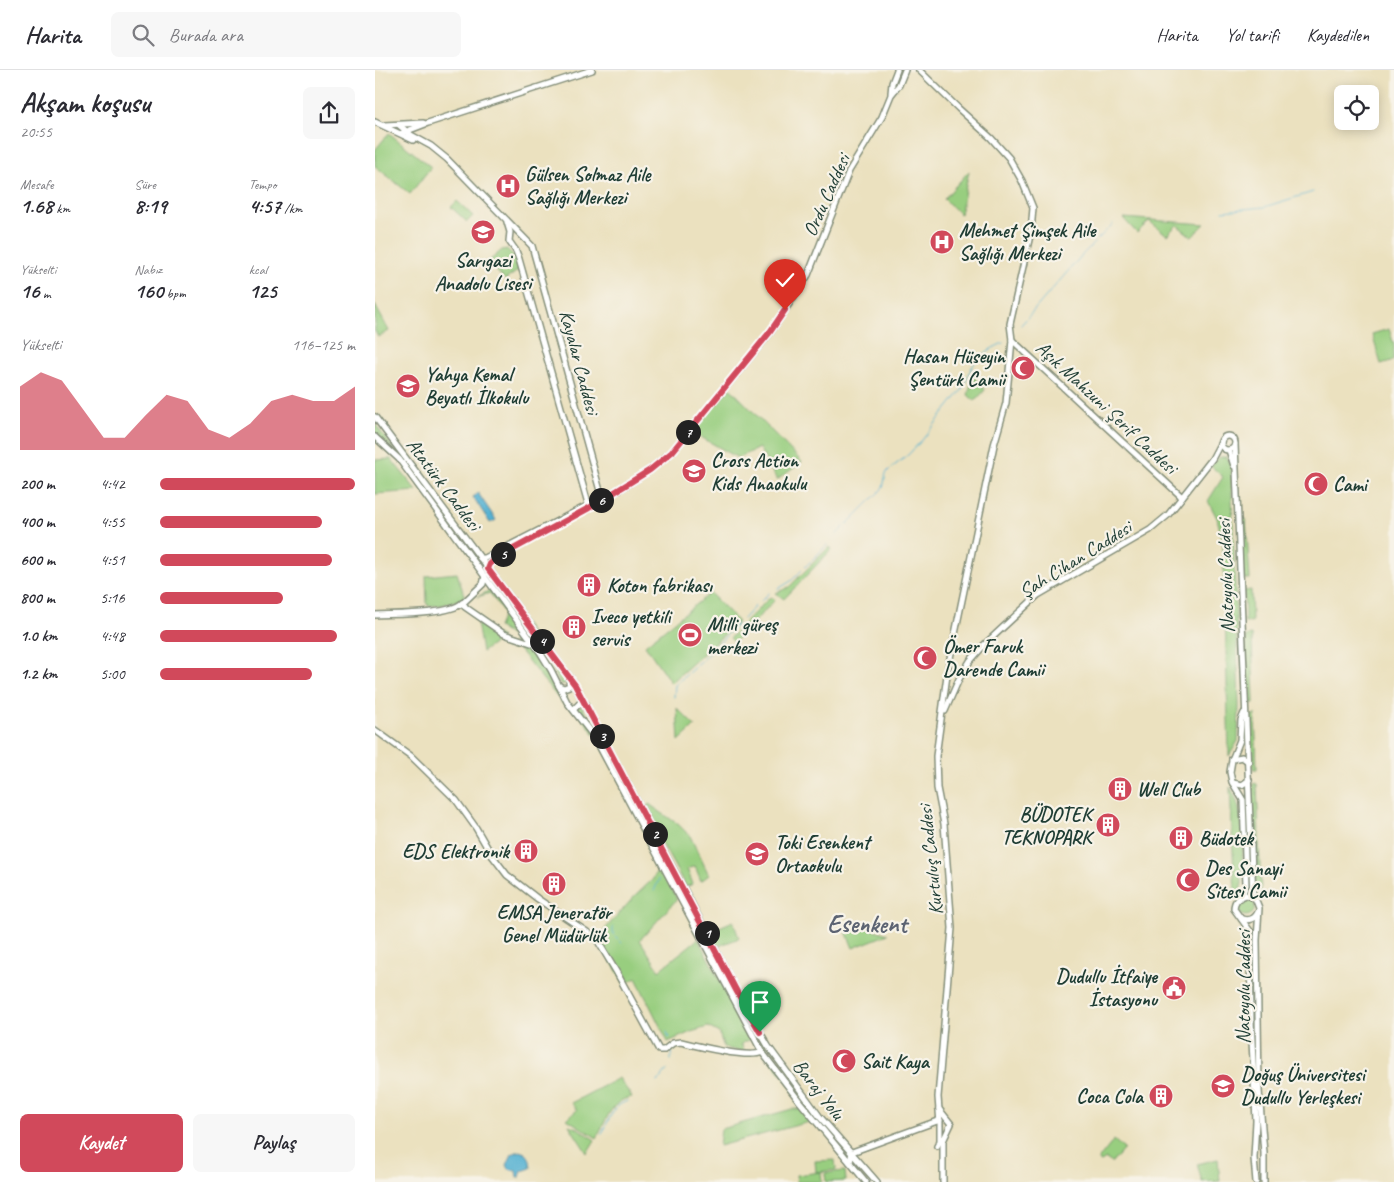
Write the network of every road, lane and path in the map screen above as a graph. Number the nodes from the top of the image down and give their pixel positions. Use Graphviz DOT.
graph roads {
  1 [pos="592,70"];
  2 [pos="897,70"];
  3 [pos="905,70"];
  4 [pos="919,70"];
  5 [pos="891,95"];
  6 [pos="428,122"];
  7 [pos="378,123"];
  8 [pos="401,130"];
  9 [pos="506,220"];
  10 [pos="1012,340"];
  11 [pos="376,420"];
  12 [pos="375,436"];
  13 [pos="1221,442"];
  14 [pos="1235,444"];
  15 [pos="1227,450"];
  16 [pos="1212,459"];
  17 [pos="1236,470"];
  18 [pos="1182,497"];
  19 [pos="602,498"];
  20 [pos="588,506"];
  21 [pos="480,558"];
  22 [pos="488,569"];
  23 [pos="485,576"];
  24 [pos="463,605"];
  25 [pos="375,616"];
  26 [pos="535,644"];
  27 [pos="570,678"];
  28 [pos="946,680"];
  29 [pos="559,686"];
  30 [pos="956,686"];
  31 [pos="586,704"];
  32 [pos="574,709"];
  33 [pos="1245,710"];
  34 [pos="943,714"];
  35 [pos="375,730"];
  36 [pos="1232,760"];
  37 [pos="1249,762"];
  38 [pos="1250,780"];
  39 [pos="1233,782"];
  40 [pos="686,893"];
  41 [pos="679,896"];
  42 [pos="1242,896"];
  43 [pos="1253,897"];
  44 [pos="1259,912"];
  45 [pos="1242,919"];
  46 [pos="762,1052"];
  47 [pos="939,1109"];
  48 [pos="948,1119"];
  49 [pos="940,1123"];
  50 [pos="949,1128"];
  51 [pos="937,1146"];
  52 [pos="851,1152"];
  53 [pos="850,1162"];
  54 [pos="866,1182"];
  55 [pos="877,1182"];
  56 [pos="943,1182"];
  57 [pos="1255,1182"];
  58 [pos="1264,1182"];
  1 -- 6 [label="main road"];
  2 -- 5 [label="main road"];
  3 -- 5 [label="main road"];
  4 -- 10 [label="main road, Kurtuluş Caddesi"];
  5 -- 19 [label="main road, Ordu Caddesi"];
  6 -- 8 [label="main road"];
  6 -- 8 [label="main road"];
  7 -- 8 [label="main road"];
  8 -- 9 [label="main road"];
  9 -- 19 [label="main road, Kayalar Caddesi"];
  9 -- 20 [label="main road"];
  10 -- 18 [label="main road, Aşık Mahzuni Şerif Caddesi"];
  10 -- 28 [label="main road, Kurtuluş Caddesi"];
  11 -- 21 [label="main road, Atatürk Caddesi"];
  12 -- 23 [label="main road, Atatürk Caddesi"];
  13 -- 14 [label="main road"];
  13 -- 15 [label="main road"];
  13 -- 16 [label="main road"];
  14 -- 15 [label="main road"];
  14 -- 17 [label="main road, Natoyolu Caddesi"];
  15 -- 16 [label="main road"];
  15 -- 17 [label="main road"];
  16 -- 18 [label="main road, Şah Cihan Caddesi"];
  17 -- 33 [label="main road, Natoyolu Caddesi"];
  18 -- 30 [label="main road, Şah Cihan Caddesi"];
  19 -- 20 [label="main road, Ordu Caddesi"];
  20 -- 21 [label="main road, Ordu Caddesi"];
  20 -- 22 [label="main road, Ordu Caddesi"];
  21 -- 22 [label="main road, Atatürk Caddesi"];
  22 -- 27 [label="main road, Baraj Yolu"];
  23 -- 24 [label="main road"];
  23 -- 26 [label="main road, Baraj Yolu"];
  24 -- 25 [label="main road"];
  24 -- 26 [label="main road"];
  26 -- 29 [label="main road, Baraj Yolu"];
  27 -- 29 [label="main road"];
  27 -- 31 [label="main road, Baraj Yolu"];
  28 -- 30 [label="main road"];
  28 -- 34 [label="main road, Kurtuluş Caddesi"];
  29 -- 32 [label="main road, Baraj Yolu"];
  30 -- 34 [label="main road, Şah Cihan Caddesi"];
  31 -- 32 [label="main road"];
  31 -- 40 [label="main road, Baraj Yolu"];
  32 -- 41 [label="main road, Baraj Yolu"];
  33 -- 36 [label="main road, Natoyolu Caddesi"];
  33 -- 37 [label="main road, Natoyolu Caddesi"];
  34 -- 47 [label="main road, Kurtuluş Caddesi"];
  35 -- 46 [label="main road"];
  36 -- 37 [label="main road"];
  36 -- 39 [label="main road, Natoyolu Caddesi"];
  37 -- 38 [label="main road, Natoyolu Caddesi"];
  38 -- 39 [label="main road"];
  38 -- 43 [label="main road, Natoyolu Caddesi"];
  39 -- 42 [label="main road, Natoyolu Caddesi"];
  40 -- 41 [label="main road"];
  40 -- 52 [label="main road, Baraj Yolu"];
  41 -- 46 [label="main road, Baraj Yolu"];
  42 -- 43 [label="main road"];
  42 -- 45 [label="main road"];
  43 -- 44 [label="main road"];
  44 -- 45 [label="main road"];
  44 -- 58 [label="main road, Natoyolu Caddesi"];
  45 -- 57 [label="main road, Natoyolu Caddesi"];
  46 -- 53 [label="main road, Baraj Yolu"];
  47 -- 48 [label="main road"];
  47 -- 49 [label="main road, Kurtuluş Caddesi"];
  48 -- 49 [label="main road"];
  48 -- 50 [label="main road"];
  49 -- 50 [label="main road"];
  49 -- 51 [label="main road, Kurtuluş Caddesi"];
  49 -- 52 [label="main road"];
  50 -- 56 [label="main road"];
  52 -- 53 [label="main road"];
  52 -- 55 [label="main road, Baraj Yolu"];
  53 -- 54 [label="main road, Baraj Yolu"];
}
